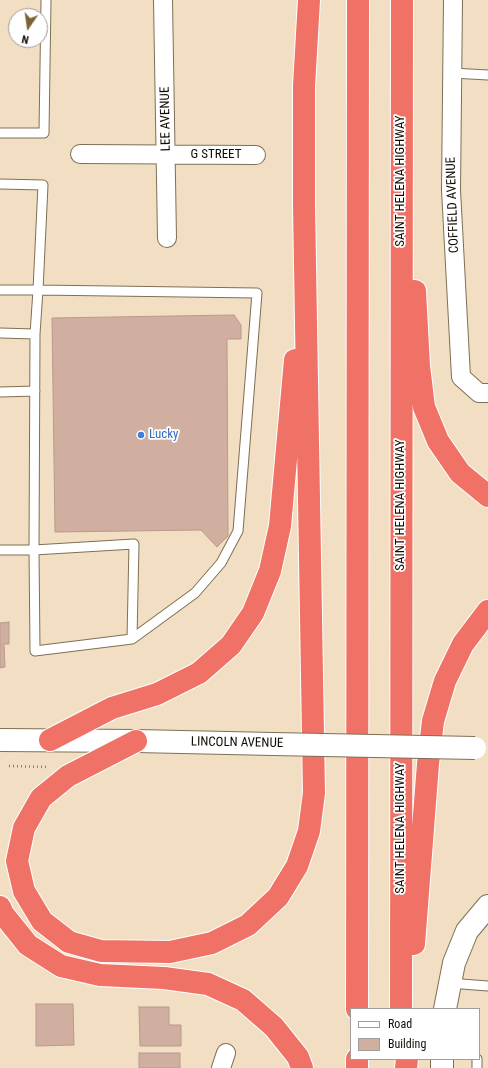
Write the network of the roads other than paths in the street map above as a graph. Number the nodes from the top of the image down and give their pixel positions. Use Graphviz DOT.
graph roads {
  1 [pos="46,0"];
  2 [pos="163,0"];
  3 [pos="309,0"];
  4 [pos="358,0"];
  5 [pos="402,0"];
  6 [pos="405,0"];
  7 [pos="453,0"];
  8 [pos="452,73"];
  9 [pos="488,75"];
  10 [pos="0,132"];
  11 [pos="80,154"];
  12 [pos="167,154"];
  13 [pos="256,155"];
  14 [pos="0,184"];
  15 [pos="304,206"];
  16 [pos="167,238"];
  17 [pos="0,290"];
  18 [pos="38,290"];
  19 [pos="0,333"];
  20 [pos="35,334"];
  21 [pos="35,391"];
  22 [pos="0,392"];
  23 [pos="488,393"];
  24 [pos="488,496"];
  25 [pos="0,550"];
  26 [pos="34,550"];
  27 [pos="488,611"];
  28 [pos="132,639"];
  29 [pos="0,740"];
  30 [pos="50,740"];
  31 [pos="136,741"];
  32 [pos="481,748"];
  33 [pos="488,906"];
  34 [pos="0,907"];
  35 [pos="449,983"];
  36 [pos="488,986"];
  37 [pos="357,1008"];
  38 [pos="401,1008"];
  39 [pos="409,1008"];
  40 [pos="445,1008"];
  41 [pos="302,1068"];
  1 -- 10 [label="lane"];
  2 -- 12 [label="street, LEE AVENUE"];
  3 -- 15 [label="highway"];
  4 -- 37 [label="highway"];
  5 -- 38 [label="highway, SAINT HELENA HIGHWAY"];
  6 -- 24 [label="highway"];
  7 -- 8 [label="street, COFFIELD AVENUE"];
  8 -- 9 [label="lane"];
  8 -- 23 [label="street, COFFIELD AVENUE"];
  11 -- 12 [label="street, G STREET"];
  12 -- 13 [label="street, G STREET"];
  12 -- 16 [label="street, LEE AVENUE"];
  14 -- 18 [label="lane"];
  15 -- 30 [label="highway"];
  15 -- 31 [label="highway"];
  17 -- 18 [label="lane"];
  18 -- 20 [label="lane"];
  18 -- 28 [label="lane"];
  19 -- 20 [label="lane"];
  20 -- 21 [label="lane"];
  21 -- 22 [label="lane"];
  21 -- 26 [label="lane"];
  25 -- 26 [label="lane"];
  26 -- 28 [label="lane"];
  26 -- 28 [label="lane"];
  27 -- 39 [label="highway"];
  29 -- 30 [label="main road, LINCOLN AVENUE"];
  30 -- 31 [label="main road, LINCOLN AVENUE"];
  31 -- 32 [label="main road, LINCOLN AVENUE, bridge"];
  33 -- 35 [label="main road"];
  34 -- 41 [label="highway"];
  35 -- 36 [label="lane"];
  35 -- 40 [label="main road"];
}
